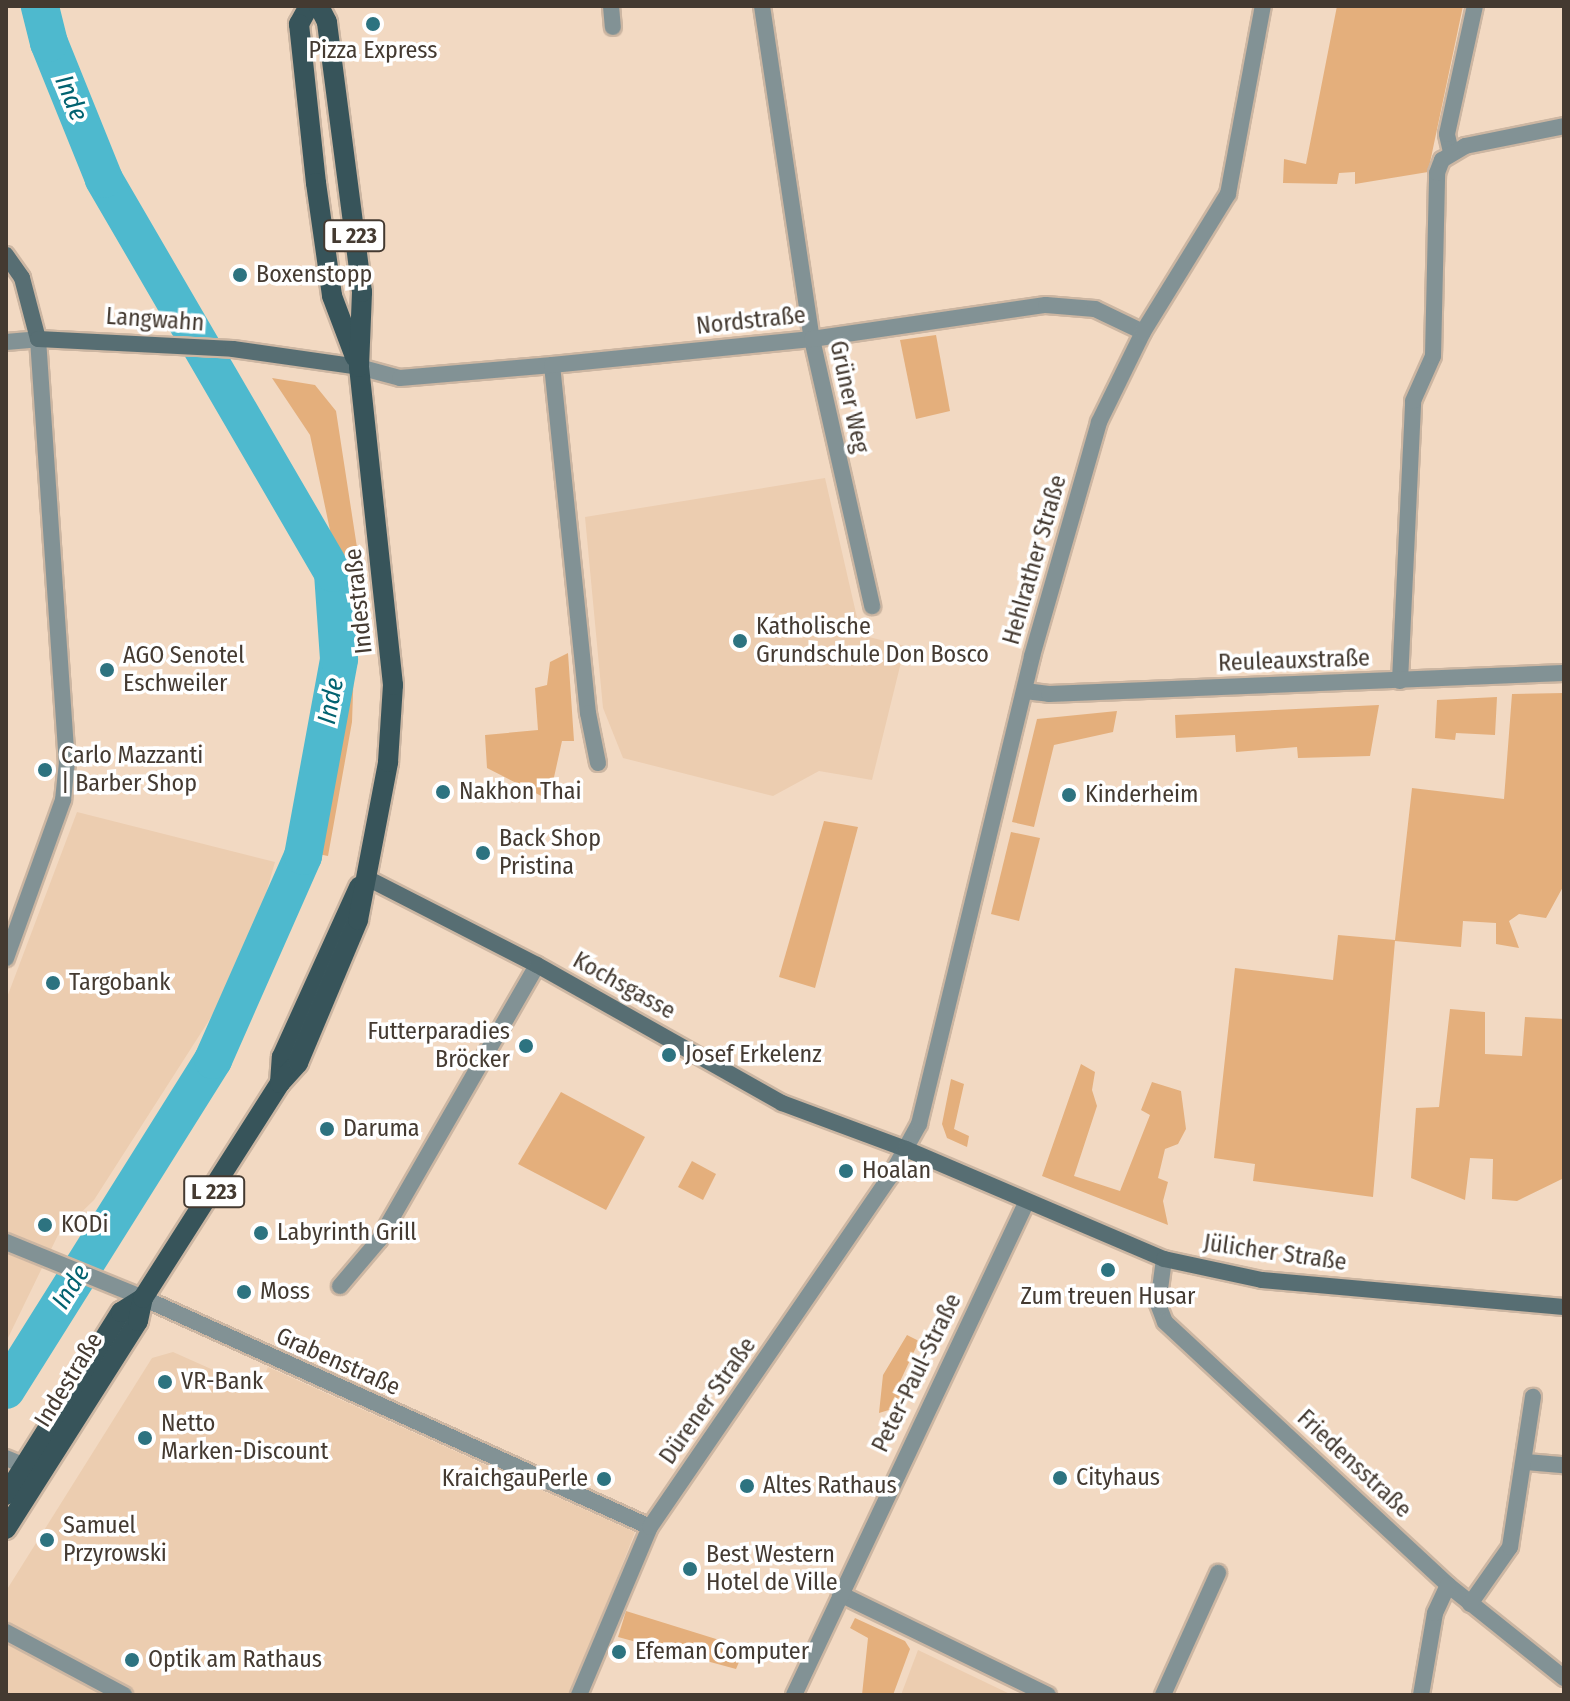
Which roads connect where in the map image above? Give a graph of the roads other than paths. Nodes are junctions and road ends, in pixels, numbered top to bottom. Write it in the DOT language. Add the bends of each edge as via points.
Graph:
graph roads {
  1 [pos="309,6"];
  2 [pos="319,6"];
  3 [pos="611,6"];
  4 [pos="762,6"];
  5 [pos="1263,6"];
  6 [pos="1475,6"];
  7 [pos="613,27"];
  8 [pos="1564,126"];
  9 [pos="1451,152"];
  10 [pos="6,255"];
  11 [pos="1143,332"];
  12 [pos="38,339"];
  13 [pos="812,339"];
  14 [pos="6,342"];
  15 [pos="552,365"];
  16 [pos="359,367"];
  17 [pos="872,606"];
  18 [pos="1564,673"];
  19 [pos="1400,681"];
  20 [pos="1025,691"];
  21 [pos="598,763"];
  22 [pos="365,877"];
  23 [pos="6,958"];
  24 [pos="537,965"];
  25 [pos="906,1149"];
  26 [pos="1026,1203"];
  27 [pos="6,1242"];
  28 [pos="1164,1259"];
  29 [pos="340,1286"];
  30 [pos="143,1298"];
  31 [pos="1564,1307"];
  32 [pos="1533,1397"];
  33 [pos="6,1458"];
  34 [pos="1526,1462"];
  35 [pos="1564,1465"];
  36 [pos="34,1470"];
  37 [pos="6,1495"];
  38 [pos="650,1527"];
  39 [pos="6,1529"];
  40 [pos="1218,1573"];
  41 [pos="1448,1585"];
  42 [pos="840,1594"];
  43 [pos="1470,1604"];
  44 [pos="6,1632"];
  45 [pos="1564,1678"];
  46 [pos="124,1695"];
  47 [pos="579,1695"];
  48 [pos="794,1695"];
  49 [pos="1048,1695"];
  50 [pos="1163,1695"];
  51 [pos="1421,1695"];
  1 -- 16 [label="main road, Indestraße / L 223" via="299,24 318,199 332,296"];
  2 -- 16 [label="main road, Indestraße / L 223" via="327,22 362,292"];
  3 -- 7 [label="street"];
  4 -- 13 [label="street, Grüner Weg"];
  5 -- 11 [label="street, Hehlrather Straße" via="1228,194"];
  6 -- 9 [label="street" via="1447,134"];
  8 -- 9 [label="street"];
  9 -- 19 [label="street" via="1437,173 1433,356 1413,401"];
  10 -- 12 [label="street" via="22,278"];
  11 -- 13 [label="street, Nordstraße" via="1095,309 1046,305"];
  11 -- 20 [label="street, Hehlrather Straße" via="1099,422"];
  12 -- 14 [label="street"];
  12 -- 16 [label="street, Langwahn" via="233,349"];
  12 -- 23 [label="street" via="67,762 63,800"];
  13 -- 15 [label="street, Nordstraße"];
  13 -- 17 [label="street, Grüner Weg"];
  15 -- 16 [label="street, Nordstraße" via="400,378"];
  15 -- 21 [label="street" via="588,713"];
  16 -- 22 [label="main road, Indestraße / L 223" via="393,685 388,762"];
  18 -- 19 [label="street, Reuleauxstraße"];
  19 -- 20 [label="street, Reuleauxstraße"];
  20 -- 25 [label="street, Hehlrather Straße" via="925,1109"];
  22 -- 24 [label="street, Kochsgasse"];
  22 -- 30 [label="main road, Indestraße / L 223" via="352,943 298,1063 280,1083"];
  24 -- 25 [label="street, Kochsgasse" via="782,1103"];
  24 -- 29 [label="street" via="379,1240"];
  25 -- 26 [label="street, Jülicher Straße"];
  25 -- 38 [label="street, Dürener Straße"];
  26 -- 28 [label="street, Jülicher Straße"];
  26 -- 42 [label="street, Peter-Paul-Straße"];
  27 -- 30 [label="street, Grabenstraße"];
  28 -- 31 [label="street, Jülicher Straße" via="1262,1280"];
  28 -- 41 [label="street, Friedensstraße" via="1158,1288 1165,1322"];
  30 -- 36 [label="main road, Indestraße / L 223" via="126,1306 113,1323"];
  30 -- 38 [label="street, Grabenstraße"];
  32 -- 34 [label="street"];
  33 -- 36 [label="street"];
  34 -- 35 [label="street"];
  34 -- 43 [label="street" via="1510,1547"];
  36 -- 37 [label="main road, Indestraße / L 223"];
  36 -- 39 [label="main road, Indestraße / L 223"];
  38 -- 47 [label="street, Dürener Straße"];
  40 -- 50 [label="street"];
  41 -- 43 [label="street, Friedensstraße"];
  41 -- 51 [label="street" via="1435,1613"];
  42 -- 48 [label="street, Peter-Paul-Straße"];
  42 -- 49 [label="street"];
  43 -- 45 [label="street, Friedensstraße"];
  44 -- 46 [label="street"];
}
